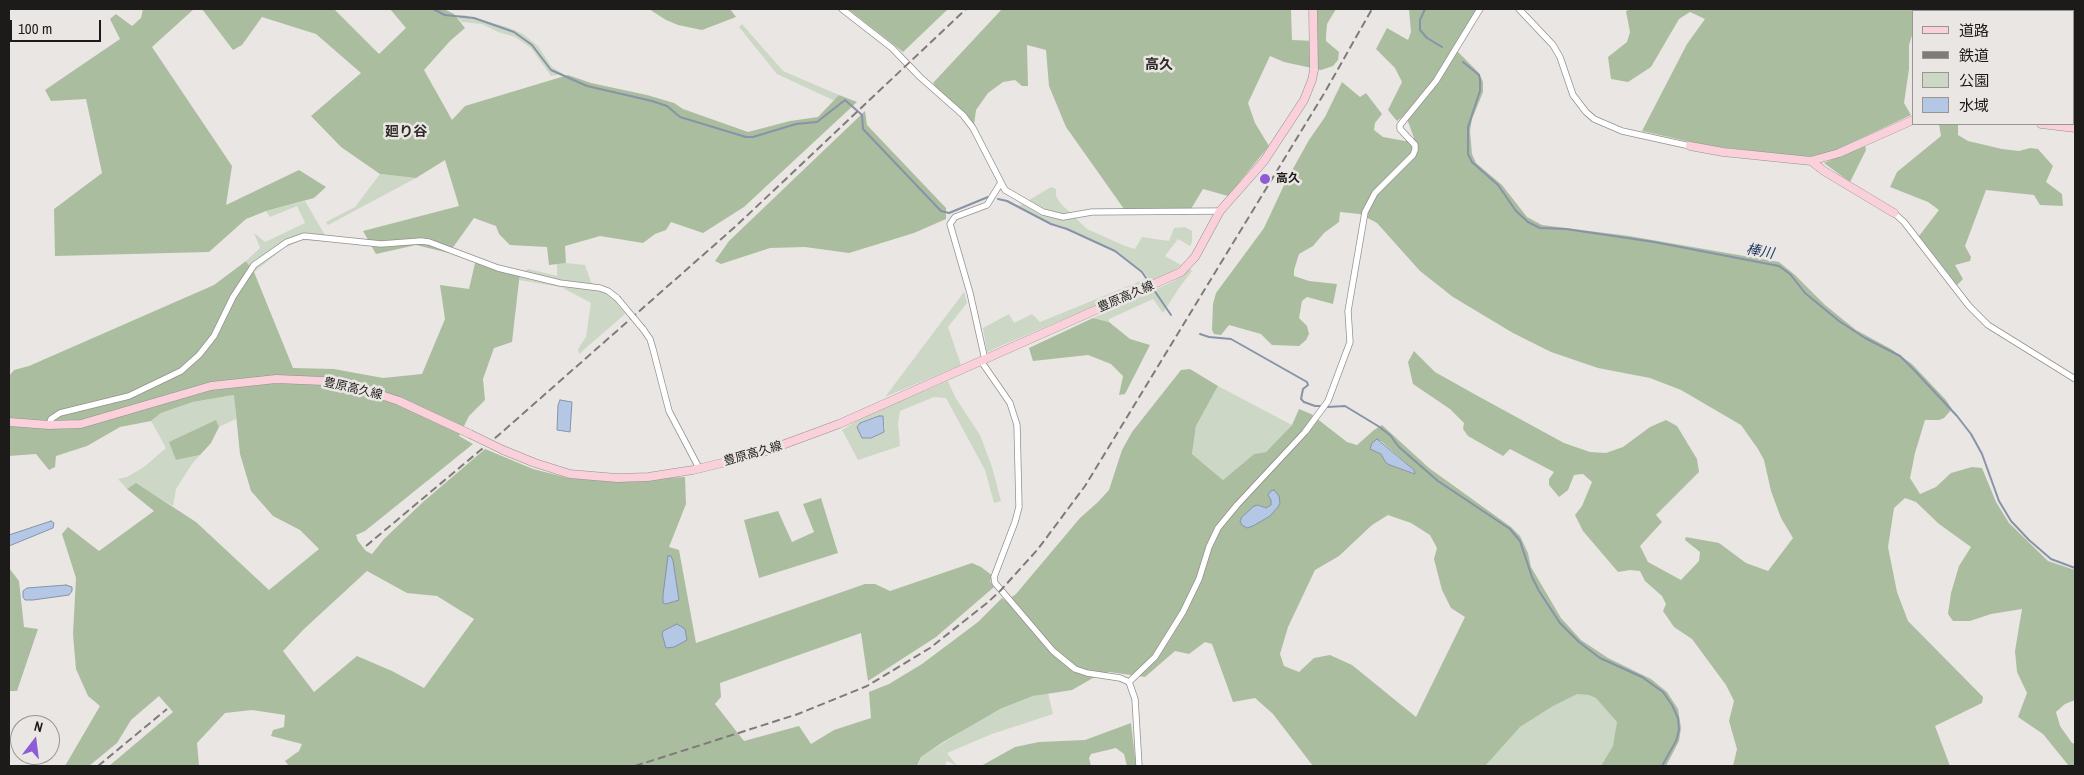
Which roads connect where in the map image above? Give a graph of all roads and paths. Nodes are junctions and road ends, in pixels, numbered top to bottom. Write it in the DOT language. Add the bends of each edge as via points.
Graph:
graph roads {
  1 [pos="842,9"];
  2 [pos="1313,9"];
  3 [pos="1480,9"];
  4 [pos="1518,9"];
  5 [pos="1912,120"];
  6 [pos="2050,125"];
  7 [pos="2075,128"];
  8 [pos="1690,146"];
  9 [pos="1811,161"];
  10 [pos="1000,184"];
  11 [pos="1220,211"];
  12 [pos="1894,213"];
  13 [pos="983,360"];
  14 [pos="2075,379"];
  15 [pos="9,422"];
  16 [pos="49,425"];
  17 [pos="699,468"];
  18 [pos="1129,682"];
  19 [pos="1139,766"];
  1 -- 10 [label="street" via="892,48 963,115 973,128"];
  2 -- 11 [label="main road, 豊原高久線" via="1314,70 1308,91 1275,145"];
  3 -- 18 [label="street" via="1446,68 1399,127 1415,145 1412,155 1369,203 1350,291 1347,320 1350,342 1327,403 1218,528 1200,578 1183,612 1155,657"];
  4 -- 8 [label="street" via="1553,45 1573,95 1594,119 1622,131"];
  5 -- 9 [label="main road" via="1839,153"];
  6 -- 7 [label="main road"];
  8 -- 9 [label="main road"];
  9 -- 12 [label="main road"];
  10 -- 11 [label="street" via="1011,195 1043,212 1063,217 1092,212"];
  10 -- 13 [label="street" via="987,205 955,217 950,224 970,293"];
  11 -- 13 [label="main road, 豊原高久線" via="1195,257 1181,272"];
  12 -- 14 [label="street" via="1969,306 1988,324"];
  13 -- 17 [label="main road, 豊原高久線" via="789,444"];
  13 -- 18 [label="street" via="1010,403 1017,425 1019,507 994,577 995,583 1053,651 1075,669"];
  15 -- 16 [label="main road, 豊原高久線"];
  16 -- 17 [label="main road, 豊原高久線, bridge" via="81,424 211,386 276,379 324,381 399,402 503,450 553,469 617,478 648,477"];
  16 -- 17 [label="street, bridge" via="51,419 60,413 129,396 181,371 214,336 254,265 287,242 304,236 381,244 429,242 498,268 560,283 600,288 617,298 643,329 653,349 669,411"];
  18 -- 19 [label="street" via="1135,699"];
}
